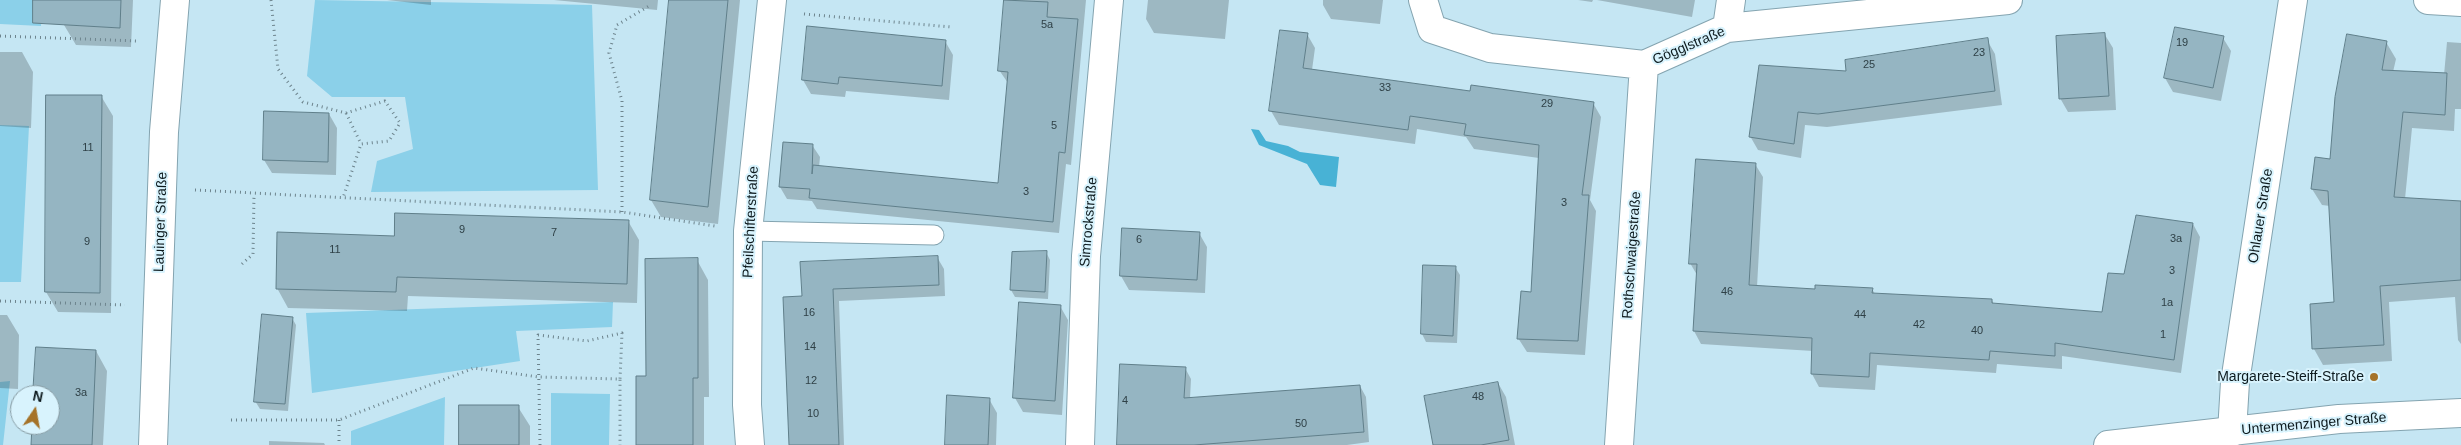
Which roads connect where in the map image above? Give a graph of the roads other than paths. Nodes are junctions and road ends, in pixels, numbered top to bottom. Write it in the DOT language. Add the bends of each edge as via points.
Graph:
graph roads {
  1 [pos="175,0"];
  2 [pos="1109,0"];
  3 [pos="1423,0"];
  4 [pos="1731,0"];
  5 [pos="2008,0"];
  6 [pos="2293,0"];
  7 [pos="2428,0"];
  8 [pos="2461,2"];
  9 [pos="771,5"];
  10 [pos="1727,28"];
  11 [pos="1644,65"];
  12 [pos="748,231"];
  13 [pos="934,235"];
  14 [pos="2461,413"];
  15 [pos="2232,432"];
  16 [pos="153,445"];
  17 [pos="750,445"];
  18 [pos="1080,445"];
  19 [pos="1619,445"];
  20 [pos="2108,445"];
  1 -- 16 [label="street, Lauinger Straße" via="164,132"];
  2 -- 18 [label="street, Simrockstraße" via="1086,256"];
  3 -- 11 [label="street, Gögglstraße" via="1432,28 1490,48"];
  4 -- 10 [label="street"];
  5 -- 10 [label="street, Gögglstraße"];
  6 -- 15 [label="street, Ohlauer Straße" via="2235,382"];
  7 -- 8 [label="street"];
  9 -- 12 [label="street, Pfeilschifterstraße"];
  10 -- 11 [label="street, Gögglstraße"];
  11 -- 19 [label="street, Rothschwaigestraße"];
  12 -- 13 [label="lane"];
  12 -- 17 [label="street, Pfeilschifterstraße" via="747,405"];
  14 -- 15 [label="street, Untermenzinger Straße" via="2339,419"];
  15 -- 20 [label="street, Untermenzinger Straße"];
}
